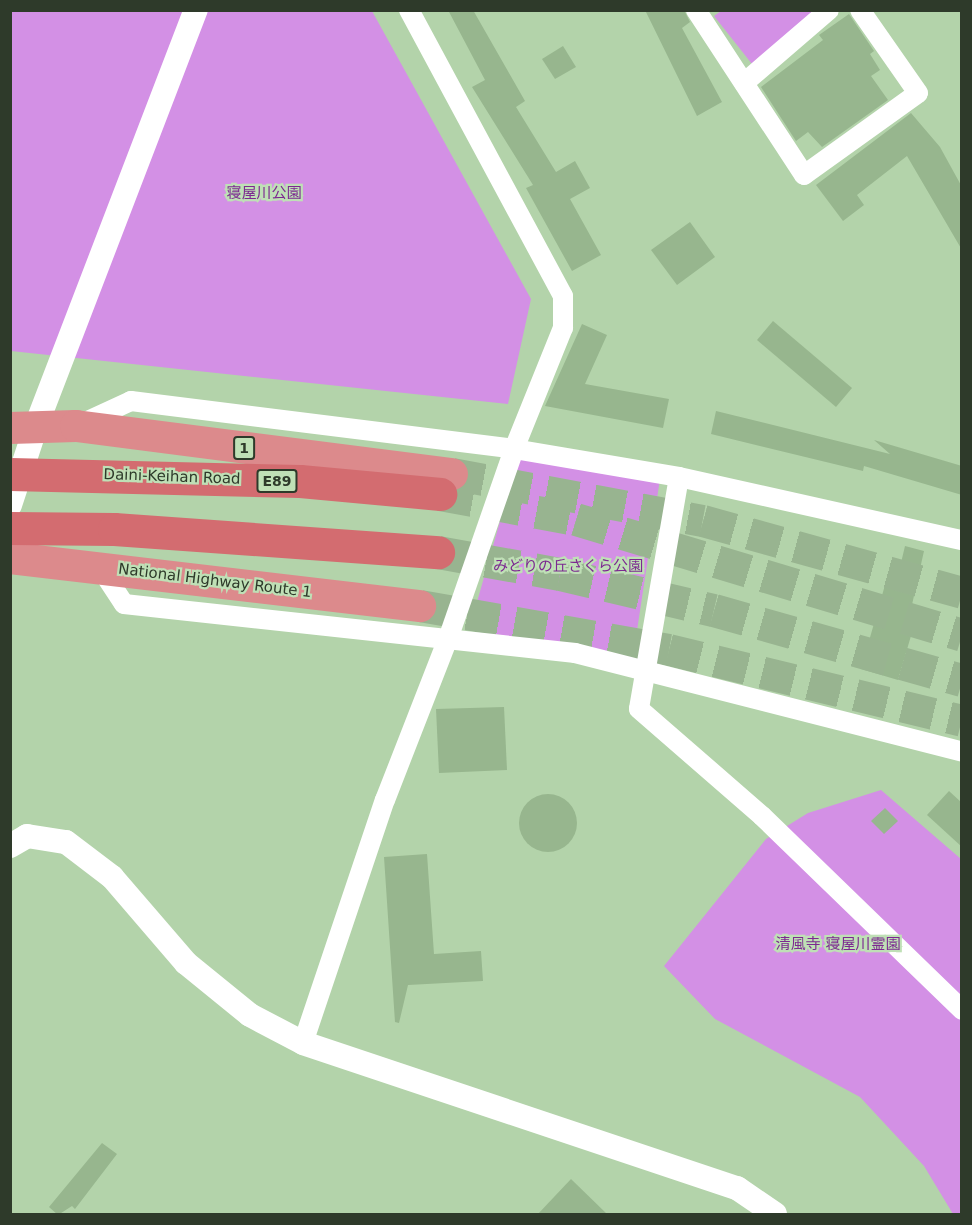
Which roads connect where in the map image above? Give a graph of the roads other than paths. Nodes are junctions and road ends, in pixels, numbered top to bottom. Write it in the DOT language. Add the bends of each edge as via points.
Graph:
graph roads {
  1 [pos="196,10"];
  2 [pos="409,10"];
  3 [pos="696,10"];
  4 [pos="829,10"];
  5 [pos="860,10"];
  6 [pos="744,83"];
  7 [pos="76,426"];
  8 [pos="23,427"];
  9 [pos="514,448"];
  10 [pos="10,474"];
  11 [pos="679,477"];
  12 [pos="446,484"];
  13 [pos="10,505"];
  14 [pos="10,528"];
  15 [pos="962,540"];
  16 [pos="438,552"];
  17 [pos="10,558"];
  18 [pos="99,566"];
  19 [pos="420,606"];
  20 [pos="449,636"];
  21 [pos="648,672"];
  22 [pos="962,752"];
  23 [pos="10,846"];
  24 [pos="962,1010"];
  25 [pos="303,1043"];
  26 [pos="775,1215"];
  1 -- 8 [label="street"];
  2 -- 9 [label="street" via="563,296 563,328"];
  3 -- 6 [label="street"];
  4 -- 6 [label="street"];
  5 -- 6 [label="street" via="918,93 804,175"];
  7 -- 8 [label="highway, 1"];
  7 -- 9 [label="street" via="131,401"];
  7 -- 12 [label="highway, 1"];
  8 -- 13 [label="street"];
  9 -- 11 [label="street"];
  9 -- 20 [label="street"];
  10 -- 12 [label="highway, Daini-Keihan Road / E89"];
  11 -- 15 [label="street"];
  11 -- 21 [label="street"];
  14 -- 16 [label="highway" via="114,529"];
  17 -- 18 [label="highway, National Highway Route 1"];
  18 -- 19 [label="highway, National Highway Route 1"];
  18 -- 20 [label="street" via="124,604"];
  20 -- 21 [label="street" via="575,653"];
  20 -- 25 [label="street" via="385,800"];
  21 -- 22 [label="street"];
  21 -- 24 [label="street" via="639,709 762,816"];
  23 -- 25 [label="street" via="27,836 66,842 112,877 186,963 250,1015"];
  25 -- 26 [label="street" via="737,1188"];
}
